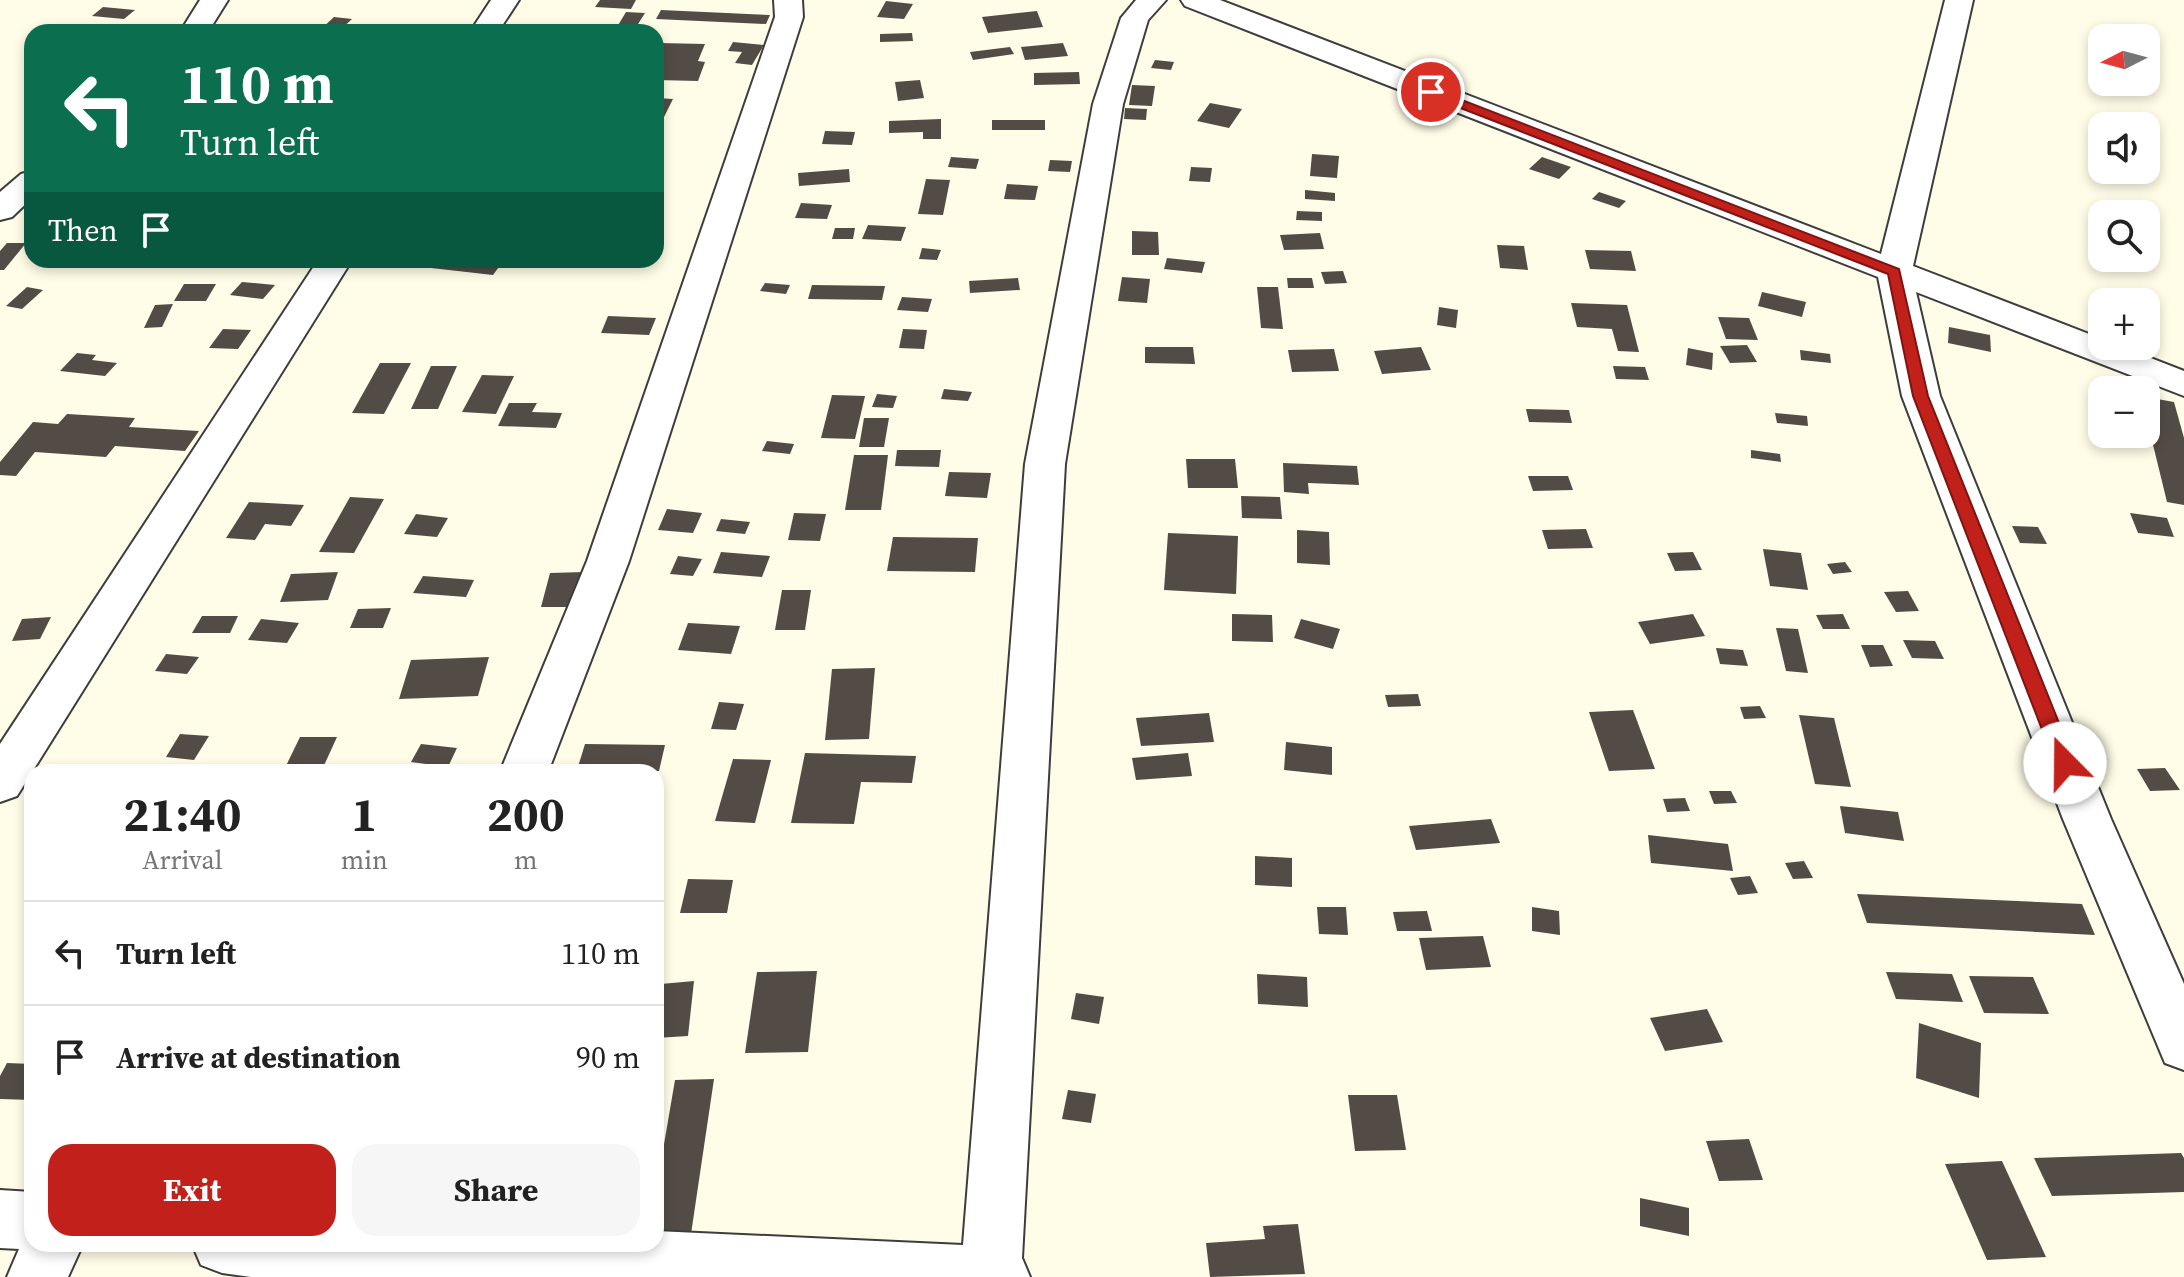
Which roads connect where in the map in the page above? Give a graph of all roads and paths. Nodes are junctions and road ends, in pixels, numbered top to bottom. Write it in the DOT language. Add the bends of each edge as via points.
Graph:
graph roads {
  1 [pos="214,0"];
  2 [pos="505,0"];
  3 [pos="788,0"];
  4 [pos="1152,0"];
  5 [pos="1195,0"];
  6 [pos="1959,0"];
  7 [pos="199,24"];
  8 [pos="489,24"];
  9 [pos="24,166"];
  10 [pos="0,179"];
  11 [pos="24,188"];
  12 [pos="0,210"];
  13 [pos="330,268"];
  14 [pos="1894,272"];
  15 [pos="2184,384"];
  16 [pos="527,764"];
  17 [pos="0,783"];
  18 [pos="2184,1046"];
  19 [pos="0,1219"];
  20 [pos="24,1220"];
  21 [pos="49,1252"];
  22 [pos="351,1252"];
  23 [pos="670,1269"];
  24 [pos="995,1276"];
  25 [pos="37,1277"];
  1 -- 7 [label="street"];
  2 -- 8 [label="street"];
  3 -- 16 [label="street" via="789,17 608,561"];
  4 -- 24 [label="street" via="1135,18 1108,104 1045,464"];
  5 -- 14 [label="street"];
  6 -- 14 [label="street"];
  9 -- 10 [label="street"];
  11 -- 12 [label="street"];
  13 -- 17 [label="street"];
  14 -- 15 [label="street"];
  14 -- 18 [label="street" via="1921,396 2087,819"];
  19 -- 20 [label="street"];
  21 -- 25 [label="street"];
  22 -- 23 [label="street"];
  23 -- 24 [label="street"];
}
